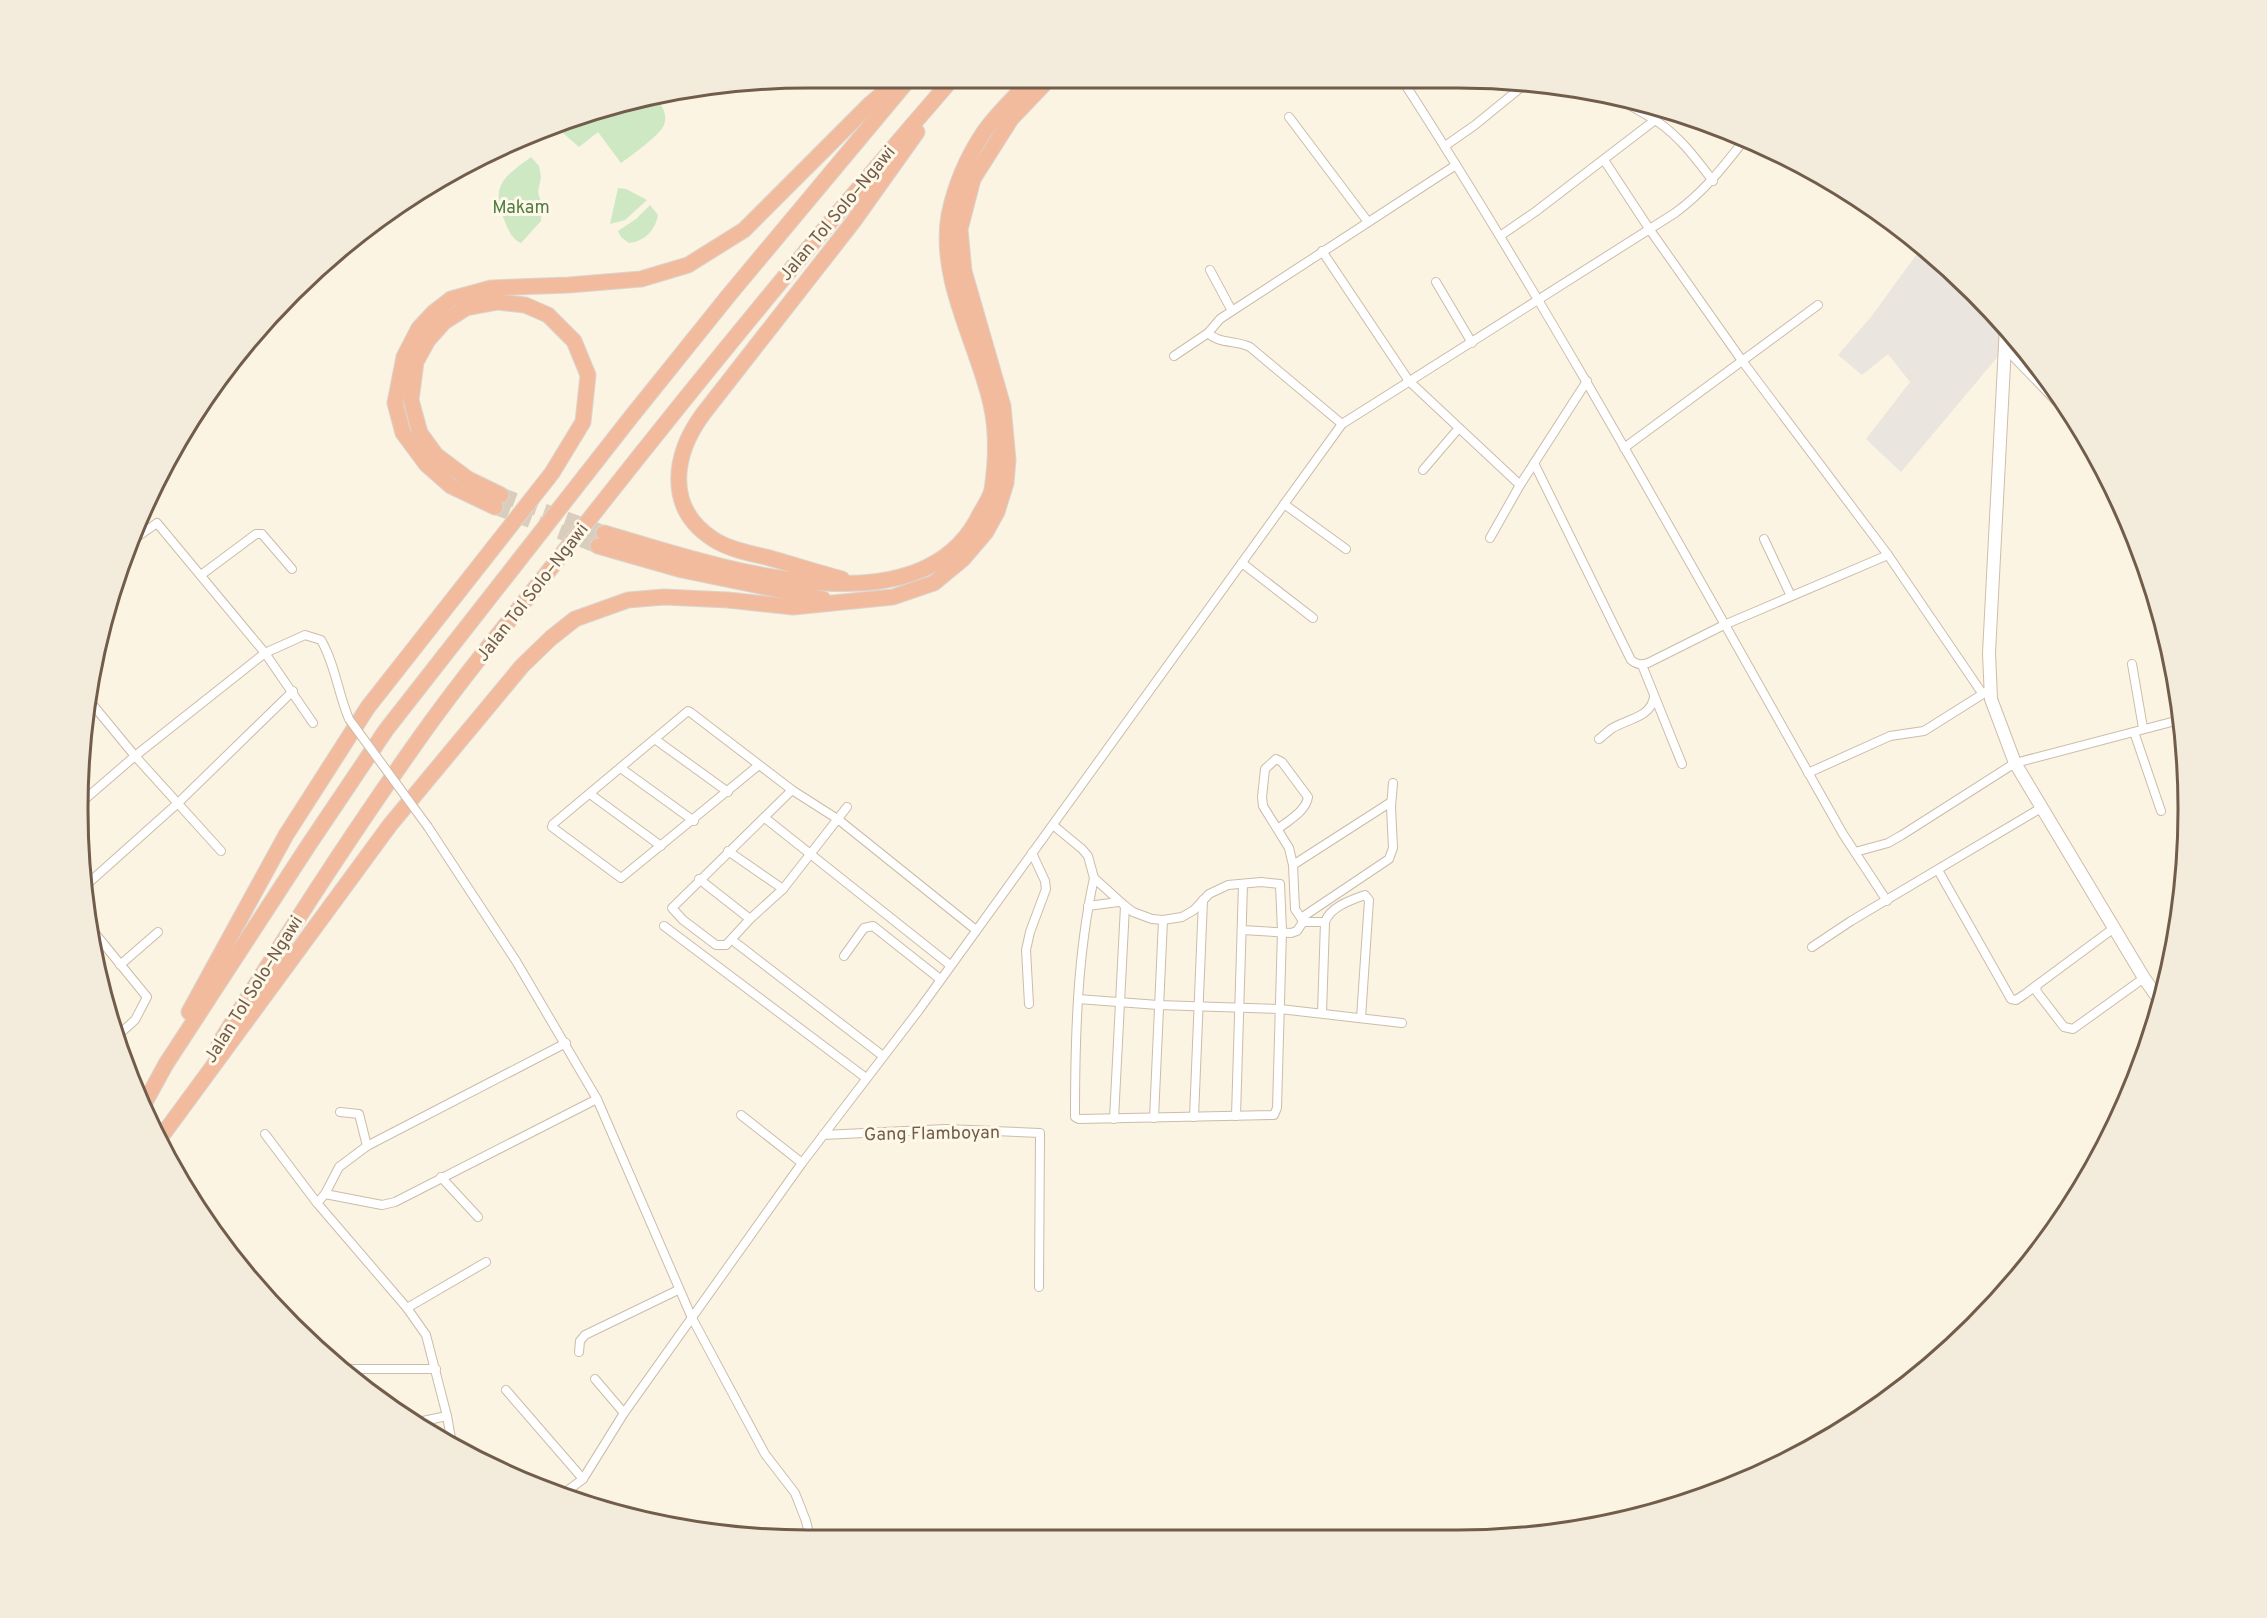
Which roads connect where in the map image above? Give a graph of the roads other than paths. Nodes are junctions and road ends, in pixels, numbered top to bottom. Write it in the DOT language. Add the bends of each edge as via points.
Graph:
graph roads {
  1 [pos="889,88"];
  2 [pos="902,88"];
  3 [pos="945,88"];
  4 [pos="947,88"];
  5 [pos="1024,88"];
  6 [pos="1040,88"];
  7 [pos="1407,88"];
  8 [pos="1515,91"];
  9 [pos="1640,112"];
  10 [pos="1289,117"];
  11 [pos="1655,120"];
  12 [pos="1445,146"];
  13 [pos="1740,146"];
  14 [pos="1604,159"];
  15 [pos="1456,165"];
  16 [pos="1713,181"];
  17 [pos="1368,222"];
  18 [pos="1650,230"];
  19 [pos="1500,236"];
  20 [pos="1322,251"];
  21 [pos="1210,270"];
  22 [pos="1436,282"];
  23 [pos="1538,301"];
  24 [pos="1818,305"];
  25 [pos="1232,311"];
  26 [pos="1208,333"];
  27 [pos="1473,343"];
  28 [pos="2007,343"];
  29 [pos="2012,349"];
  30 [pos="2008,351"];
  31 [pos="1174,356"];
  32 [pos="1743,362"];
  33 [pos="1409,381"];
  34 [pos="1587,381"];
  35 [pos="2040,384"];
  36 [pos="1342,424"];
  37 [pos="1458,429"];
  38 [pos="1624,447"];
  39 [pos="1534,464"];
  40 [pos="1424,470"];
  41 [pos="1520,485"];
  42 [pos="1284,504"];
  43 [pos="143,533"];
  44 [pos="1490,538"];
  45 [pos="1764,539"];
  46 [pos="1346,549"];
  47 [pos="1888,555"];
  48 [pos="1242,563"];
  49 [pos="292,569"];
  50 [pos="201,575"];
  51 [pos="856,583"];
  52 [pos="1791,596"];
  53 [pos="840,603"];
  54 [pos="1313,618"];
  55 [pos="1724,625"];
  56 [pos="265,653"];
  57 [pos="2132,664"];
  58 [pos="1641,665"];
  59 [pos="293,692"];
  60 [pos="1986,692"];
  61 [pos="1654,697"];
  62 [pos="96,709"];
  63 [pos="2173,721"];
  64 [pos="313,723"];
  65 [pos="2139,730"];
  66 [pos="1599,739"];
  67 [pos="656,740"];
  68 [pos="135,756"];
  69 [pos="2015,763"];
  70 [pos="1682,764"];
  71 [pos="759,765"];
  72 [pos="622,768"];
  73 [pos="1809,773"];
  74 [pos="1393,783"];
  75 [pos="792,790"];
  76 [pos="728,792"];
  77 [pos="590,794"];
  78 [pos="89,796"];
  79 [pos="1391,802"];
  80 [pos="178,803"];
  81 [pos="847,807"];
  82 [pos="2041,808"];
  83 [pos="2162,811"];
  84 [pos="765,818"];
  85 [pos="839,820"];
  86 [pos="694,821"];
  87 [pos="1053,825"];
  88 [pos="1278,829"];
  89 [pos="662,846"];
  90 [pos="221,851"];
  91 [pos="728,851"];
  92 [pos="1855,852"];
  93 [pos="1032,853"];
  94 [pos="811,855"];
  95 [pos="1293,865"];
  96 [pos="1938,870"];
  97 [pos="1094,878"];
  98 [pos="92,879"];
  99 [pos="699,879"];
  100 [pos="1243,884"];
  101 [pos="783,889"];
  102 [pos="1203,900"];
  103 [pos="1887,901"];
  104 [pos="1121,904"];
  105 [pos="1088,906"];
  106 [pos="750,919"];
  107 [pos="1163,920"];
  108 [pos="1302,920"];
  109 [pos="1325,922"];
  110 [pos="664,926"];
  111 [pos="2114,928"];
  112 [pos="976,930"];
  113 [pos="1242,930"];
  114 [pos="158,932"];
  115 [pos="1282,932"];
  116 [pos="101,942"];
  117 [pos="736,943"];
  118 [pos="1812,947"];
  119 [pos="844,956"];
  120 [pos="120,965"];
  121 [pos="950,965"];
  122 [pos="2144,978"];
  123 [pos="940,979"];
  124 [pos="2036,986"];
  125 [pos="2154,993"];
  126 [pos="1078,999"];
  127 [pos="1118,1003"];
  128 [pos="1029,1004"];
  129 [pos="1158,1005"];
  130 [pos="1198,1007"];
  131 [pos="1240,1008"];
  132 [pos="1280,1010"];
  133 [pos="1322,1013"];
  134 [pos="1361,1018"];
  135 [pos="1402,1023"];
  136 [pos="124,1031"];
  137 [pos="566,1043"];
  138 [pos="883,1056"];
  139 [pos="166,1064"];
  140 [pos="866,1078"];
  141 [pos="148,1096"];
  142 [pos="597,1099"];
  143 [pos="340,1112"];
  144 [pos="741,1115"];
  145 [pos="1236,1116"];
  146 [pos="1194,1117"];
  147 [pos="1154,1118"];
  148 [pos="1114,1119"];
  149 [pos="165,1131"];
  150 [pos="165,1132"];
  151 [pos="265,1134"];
  152 [pos="823,1136"];
  153 [pos="367,1146"];
  154 [pos="802,1163"];
  155 [pos="441,1177"];
  156 [pos="325,1194"];
  157 [pos="317,1203"];
  158 [pos="478,1216"];
  159 [pos="486,1262"];
  160 [pos="1038,1287"];
  161 [pos="678,1290"];
  162 [pos="407,1308"];
  163 [pos="692,1318"];
  164 [pos="579,1352"];
  165 [pos="356,1369"];
  166 [pos="436,1369"];
  167 [pos="595,1379"];
  168 [pos="506,1390"];
  169 [pos="624,1413"];
  170 [pos="447,1416"];
  171 [pos="428,1420"];
  172 [pos="450,1434"];
  173 [pos="583,1479"];
  174 [pos="570,1489"];
  175 [pos="808,1530"];
  1 -- 139 [label="highway" via="744,230 688,265 641,279 491,288 451,299 419,328 404,357 395,402 403,433 426,464 451,486 498,501 436,455 420,433 411,400 416,362 428,340 444,322 466,308 498,302 525,305 548,315 574,342 588,375 583,422 552,472 368,707 286,835 187,1016"];
  2 -- 139 [label="highway, Jalan Tol Solo–Ngawi" via="638,408 386,730"];
  3 -- 149 [label="highway, Jalan Tol Solo–Ngawi" via="742,327 410,750 274,954"];
  4 -- 51 [label="highway" via="853,222 692,429 682,450 680,496 691,519 714,540"];
  5 -- 51 [label="highway" via="985,131 962,172 949,216 948,252 956,292 991,404 995,438 991,492 976,523 948,554 921,572 872,584"];
  6 -- 53 [label="highway" via="1011,119 973,179 960,230 964,271 1003,406 1008,460 997,513 963,559 934,583 893,597"];
  7 -- 12 [label="street"];
  8 -- 12 [label="street"];
  9 -- 11 [label="street"];
  10 -- 17 [label="street"];
  11 -- 14 [label="street"];
  11 -- 16 [label="street" via="1680,139"];
  12 -- 15 [label="street"];
  13 -- 16 [label="street"];
  14 -- 18 [label="street"];
  14 -- 19 [label="street"];
  15 -- 17 [label="street"];
  15 -- 19 [label="street"];
  16 -- 18 [label="street"];
  17 -- 20 [label="street"];
  18 -- 23 [label="street"];
  18 -- 32 [label="street"];
  19 -- 23 [label="street"];
  20 -- 25 [label="street"];
  20 -- 33 [label="street"];
  21 -- 25 [label="street"];
  22 -- 27 [label="street"];
  23 -- 27 [label="street"];
  23 -- 34 [label="street"];
  24 -- 32 [label="street"];
  25 -- 26 [label="street"];
  26 -- 31 [label="street"];
  26 -- 36 [label="street" via="1218,340 1250,347"];
  27 -- 33 [label="street"];
  28 -- 30 [label="street"];
  29 -- 30 [label="street"];
  30 -- 35 [label="street"];
  30 -- 60 [label="street"];
  32 -- 38 [label="street"];
  32 -- 47 [label="street"];
  33 -- 36 [label="street"];
  33 -- 37 [label="street"];
  34 -- 38 [label="street"];
  34 -- 39 [label="street"];
  36 -- 42 [label="street"];
  37 -- 40 [label="street"];
  37 -- 41 [label="street"];
  38 -- 55 [label="street"];
  39 -- 41 [label="street"];
  39 -- 58 [label="street" via="1631,660"];
  41 -- 44 [label="street"];
  42 -- 46 [label="street"];
  42 -- 48 [label="street"];
  43 -- 50 [label="street" via="157,523"];
  45 -- 52 [label="street"];
  47 -- 52 [label="street"];
  47 -- 60 [label="street"];
  48 -- 54 [label="street"];
  48 -- 87 [label="street"];
  49 -- 50 [label="street" via="267,538 256,534"];
  50 -- 56 [label="street"];
  51 -- 53 [label="highway" via="817,584 601,539 682,570"];
  52 -- 55 [label="street"];
  53 -- 150 [label="highway" via="793,607 664,597 628,600 575,619 522,666 390,825"];
  55 -- 58 [label="street"];
  55 -- 73 [label="street"];
  56 -- 59 [label="street"];
  56 -- 68 [label="street"];
  56 -- 137 [label="street, bridge" via="305,635 321,640 349,719 428,827"];
  57 -- 65 [label="street"];
  58 -- 61 [label="street"];
  59 -- 64 [label="street"];
  59 -- 80 [label="street"];
  60 -- 69 [label="street"];
  60 -- 73 [label="street" via="1924,731 1890,736"];
  61 -- 66 [label="street" via="1645,712"];
  61 -- 70 [label="street"];
  62 -- 68 [label="street"];
  63 -- 65 [label="street"];
  65 -- 69 [label="street"];
  65 -- 83 [label="street"];
  67 -- 71 [label="street" via="688,711"];
  67 -- 72 [label="street"];
  67 -- 76 [label="street"];
  68 -- 78 [label="street"];
  68 -- 80 [label="street"];
  69 -- 82 [label="street"];
  69 -- 92 [label="street" via="1888,843"];
  71 -- 75 [label="street"];
  71 -- 76 [label="street"];
  72 -- 77 [label="street"];
  72 -- 86 [label="street"];
  73 -- 92 [label="street"];
  74 -- 79 [label="street"];
  75 -- 84 [label="street"];
  75 -- 85 [label="street"];
  76 -- 86 [label="street"];
  77 -- 89 [label="street"];
  77 -- 89 [label="street" via="552,827 619,878"];
  79 -- 95 [label="street"];
  79 -- 108 [label="street" via="1393,848 1389,859"];
  80 -- 90 [label="street"];
  80 -- 98 [label="street"];
  81 -- 85 [label="street"];
  82 -- 96 [label="street"];
  82 -- 111 [label="street"];
  84 -- 91 [label="street"];
  84 -- 94 [label="street"];
  85 -- 94 [label="street"];
  85 -- 112 [label="street"];
  86 -- 89 [label="street"];
  87 -- 93 [label="street"];
  87 -- 97 [label="street" via="1088,856"];
  88 -- 88 [label="street" via="1263,806 1262,797 1265,769 1276,759 1308,797 1303,808"];
  88 -- 95 [label="street"];
  91 -- 99 [label="street"];
  91 -- 101 [label="street"];
  92 -- 103 [label="street"];
  93 -- 112 [label="street"];
  93 -- 128 [label="street" via="1046,889 1026,950"];
  94 -- 101 [label="street"];
  94 -- 121 [label="street"];
  95 -- 108 [label="street" via="1295,909"];
  96 -- 103 [label="street"];
  96 -- 124 [label="street" via="2011,999 2016,1000"];
  97 -- 104 [label="street"];
  97 -- 105 [label="street"];
  99 -- 106 [label="street"];
  99 -- 106 [label="street" via="672,908 683,920 716,945 722,945 730,942"];
  100 -- 102 [label="street" via="1221,887"];
  100 -- 113 [label="street"];
  100 -- 115 [label="street" via="1280,884"];
  101 -- 106 [label="street"];
  102 -- 107 [label="street" via="1182,917"];
  102 -- 130 [label="street"];
  103 -- 118 [label="street"];
  104 -- 105 [label="street"];
  104 -- 107 [label="street" via="1141,916"];
  104 -- 127 [label="street"];
  105 -- 126 [label="street"];
  107 -- 129 [label="street"];
  108 -- 109 [label="street"];
  108 -- 115 [label="street" via="1297,931"];
  109 -- 133 [label="street"];
  109 -- 134 [label="street" via="1329,913 1348,902 1365,895 1369,900"];
  110 -- 140 [label="street"];
  111 -- 122 [label="street"];
  111 -- 124 [label="street"];
  112 -- 121 [label="street"];
  113 -- 115 [label="street"];
  113 -- 131 [label="street"];
  114 -- 120 [label="street"];
  115 -- 132 [label="street"];
  116 -- 120 [label="street"];
  117 -- 138 [label="street"];
  119 -- 123 [label="street" via="864,928 873,926"];
  120 -- 136 [label="street" via="147,1000"];
  121 -- 123 [label="street"];
  122 -- 124 [label="street" via="2073,1029 2064,1027"];
  122 -- 125 [label="street"];
  123 -- 138 [label="street"];
  126 -- 127 [label="street"];
  126 -- 148 [label="street" via="1075,1117"];
  127 -- 129 [label="street"];
  127 -- 148 [label="street"];
  129 -- 130 [label="street"];
  129 -- 147 [label="street"];
  130 -- 131 [label="street"];
  130 -- 146 [label="street"];
  131 -- 132 [label="street"];
  131 -- 145 [label="street"];
  132 -- 133 [label="street"];
  132 -- 145 [label="street" via="1277,1112 1269,1116"];
  133 -- 134 [label="street"];
  134 -- 135 [label="street"];
  137 -- 142 [label="street"];
  137 -- 153 [label="street"];
  138 -- 140 [label="street"];
  139 -- 141 [label="highway, Jalan Tol Solo–Ngawi"];
  140 -- 152 [label="street"];
  142 -- 155 [label="street"];
  142 -- 161 [label="street"];
  143 -- 153 [label="street" via="359,1114"];
  144 -- 154 [label="street"];
  145 -- 146 [label="street"];
  146 -- 147 [label="street"];
  147 -- 148 [label="street"];
  151 -- 157 [label="street"];
  152 -- 154 [label="street"];
  152 -- 160 [label="street, Gang Flamboyan" via="946,1129 1041,1133"];
  153 -- 156 [label="street" via="339,1167"];
  154 -- 163 [label="street"];
  155 -- 156 [label="street" via="382,1205"];
  155 -- 158 [label="street"];
  156 -- 157 [label="street"];
  157 -- 162 [label="street"];
  159 -- 162 [label="street"];
  161 -- 163 [label="street"];
  161 -- 164 [label="street" via="585,1335"];
  162 -- 166 [label="street" via="426,1335"];
  163 -- 169 [label="street"];
  163 -- 175 [label="street" via="765,1454 795,1493"];
  165 -- 166 [label="street"];
  166 -- 170 [label="street"];
  167 -- 169 [label="street"];
  168 -- 173 [label="street"];
  169 -- 173 [label="street"];
  170 -- 171 [label="street"];
  170 -- 172 [label="street"];
  173 -- 174 [label="street"];
}
